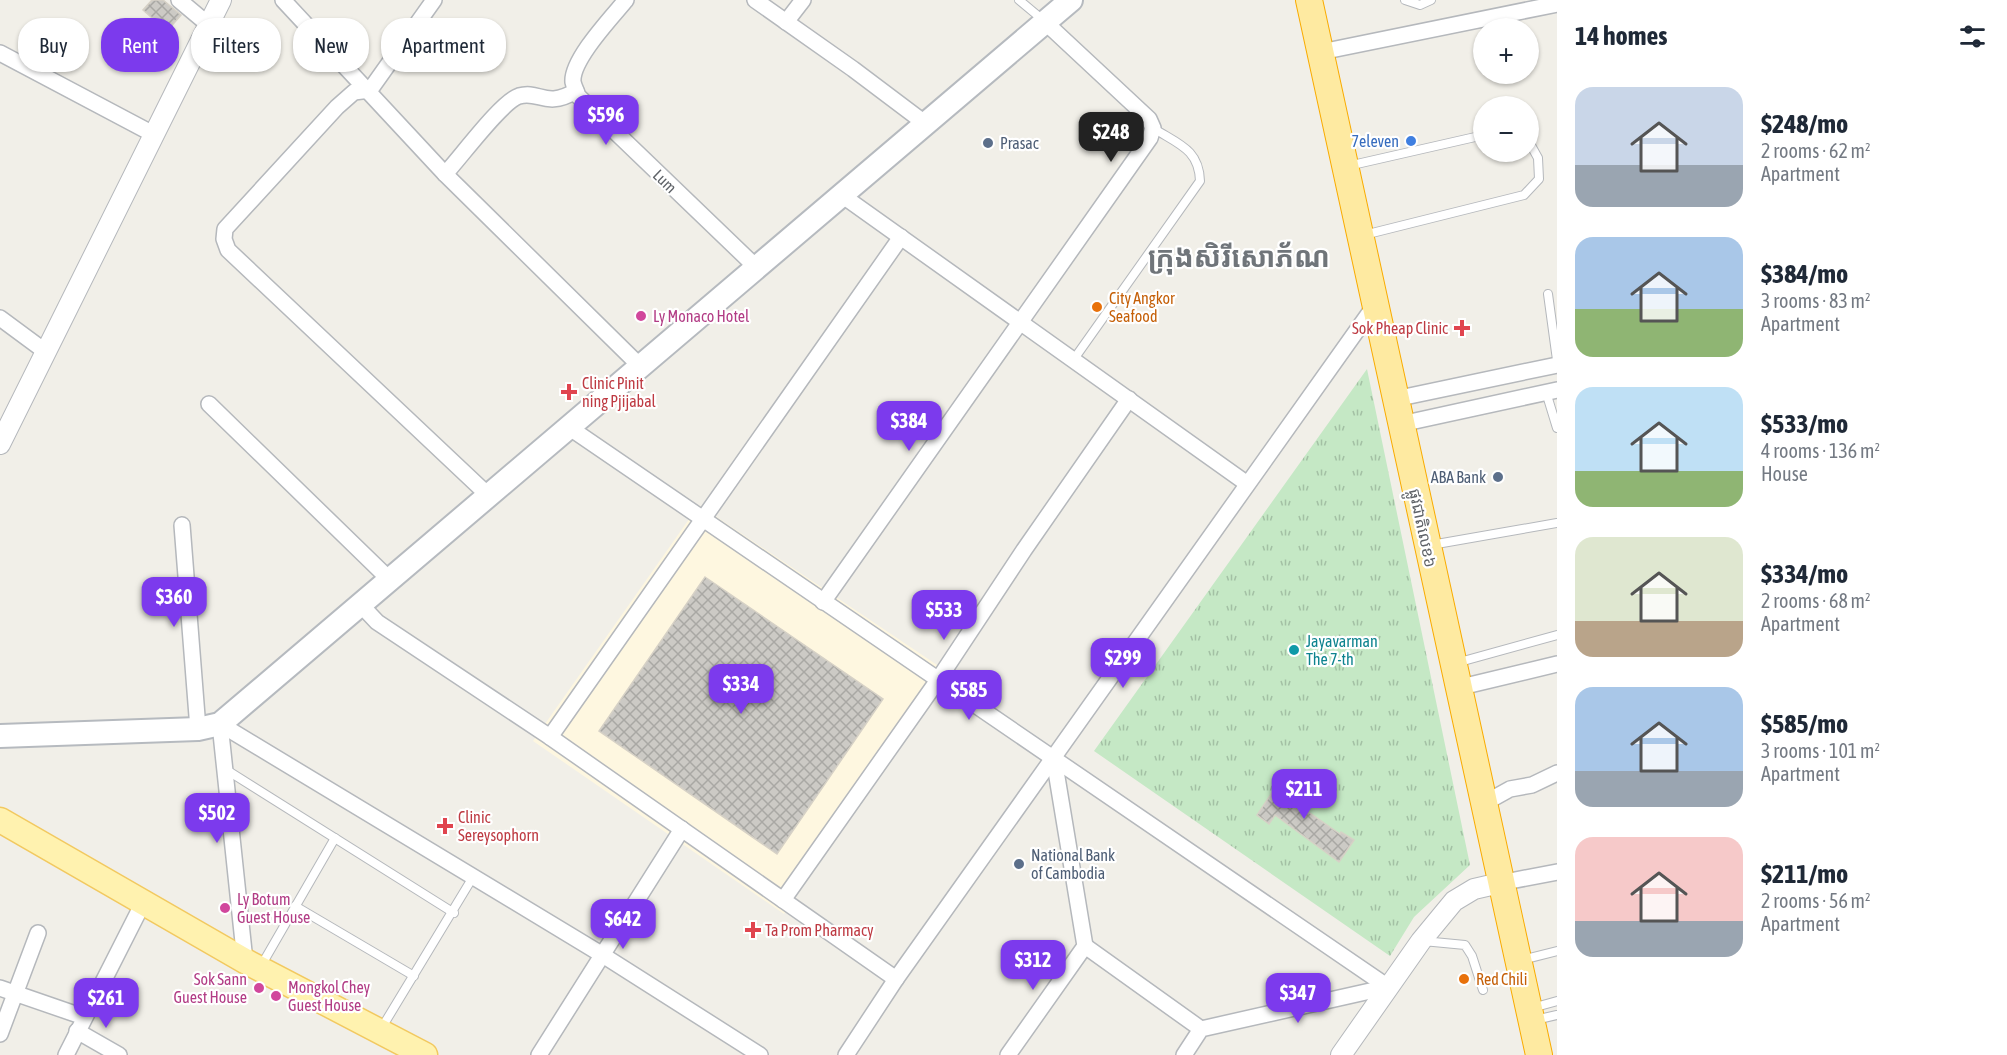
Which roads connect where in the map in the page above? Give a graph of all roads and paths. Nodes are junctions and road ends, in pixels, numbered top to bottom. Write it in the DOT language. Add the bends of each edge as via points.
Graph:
graph roads {
  1 [pos="179,0"];
  2 [pos="221,0"];
  3 [pos="283,0"];
  4 [pos="434,0"];
  5 [pos="626,0"];
  6 [pos="755,0"];
  7 [pos="803,0"];
  8 [pos="1019,0"];
  9 [pos="1071,0"];
  10 [pos="1309,0"];
  11 [pos="1405,0"];
  12 [pos="1431,0"];
  13 [pos="1553,3"];
  14 [pos="200,18"];
  15 [pos="213,18"];
  16 [pos="786,22"];
  17 [pos="1046,23"];
  18 [pos="1320,52"];
  19 [pos="0,53"];
  20 [pos="191,64"];
  21 [pos="370,90"];
  22 [pos="576,91"];
  23 [pos="926,124"];
  24 [pos="1153,128"];
  25 [pos="155,135"];
  26 [pos="1473,138"];
  27 [pos="1538,162"];
  28 [pos="1345,167"];
  29 [pos="445,174"];
  30 [pos="843,196"];
  31 [pos="1360,236"];
  32 [pos="901,237"];
  33 [pos="757,268"];
  34 [pos="1548,294"];
  35 [pos="1375,305"];
  36 [pos="0,318"];
  37 [pos="1020,319"];
  38 [pos="46,352"];
  39 [pos="1074,359"];
  40 [pos="1557,360"];
  41 [pos="1557,365"];
  42 [pos="641,367"];
  43 [pos="1552,391"];
  44 [pos="1129,399"];
  45 [pos="1395,399"];
  46 [pos="209,404"];
  47 [pos="1401,424"];
  48 [pos="570,428"];
  49 [pos="1557,428"];
  50 [pos="0,444"];
  51 [pos="1246,483"];
  52 [pos="489,496"];
  53 [pos="702,519"];
  54 [pos="1557,523"];
  55 [pos="182,525"];
  56 [pos="1427,546"];
  57 [pos="390,580"];
  58 [pos="823,602"];
  59 [pos="361,605"];
  60 [pos="1557,635"];
  61 [pos="1557,664"];
  62 [pos="1455,676"];
  63 [pos="938,680"];
  64 [pos="209,726"];
  65 [pos="550,737"];
  66 [pos="2,740"];
  67 [pos="1054,759"];
  68 [pos="225,769"];
  69 [pos="1557,774"];
  70 [pos="1483,804"];
  71 [pos="0,820"];
  72 [pos="682,830"];
  73 [pos="335,838"];
  74 [pos="1557,872"];
  75 [pos="473,877"];
  76 [pos="1500,883"];
  77 [pos="783,900"];
  78 [pos="143,903"];
  79 [pos="295,906"];
  80 [pos="454,913"];
  81 [pos="38,933"];
  82 [pos="1421,941"];
  83 [pos="1085,946"];
  84 [pos="1557,951"];
  85 [pos="601,954"];
  86 [pos="1518,961"];
  87 [pos="252,965"];
  88 [pos="414,976"];
  89 [pos="896,979"];
  90 [pos="1388,987"];
  91 [pos="0,988"];
  92 [pos="1482,990"];
  93 [pos="15,994"];
  94 [pos="1557,1001"];
  95 [pos="1530,1015"];
  96 [pos="1557,1015"];
  97 [pos="81,1024"];
  98 [pos="1201,1029"];
  99 [pos="379,1031"];
  100 [pos="0,1034"];
  101 [pos="66,1055"];
  102 [pos="119,1055"];
  103 [pos="425,1055"];
  104 [pos="539,1055"];
  105 [pos="760,1055"];
  106 [pos="846,1055"];
  107 [pos="1008,1055"];
  108 [pos="1184,1055"];
  109 [pos="1341,1055"];
  110 [pos="1539,1055"];
  1 -- 14 [label="street"];
  2 -- 15 [label="street"];
  3 -- 21 [label="street"];
  4 -- 21 [label="street"];
  5 -- 22 [label="street" via="591,43 578,66 573,81"];
  6 -- 16 [label="street"];
  7 -- 16 [label="street"];
  8 -- 17 [label="lane"];
  9 -- 17 [label="main road"];
  10 -- 18 [label="highway, ផ្លូវជាតិលេខ៦"];
  11 -- 12 [label="lane" via="1420,5"];
  13 -- 18 [label="street"];
  16 -- 23 [label="street"];
  17 -- 23 [label="main road"];
  17 -- 24 [label="street" via="1149,119"];
  18 -- 28 [label="highway, ផ្លូវជាតិលេខ៦"];
  19 -- 25 [label="street"];
  20 -- 25 [label="street"];
  21 -- 29 [label="street"];
  21 -- 52 [label="street" via="354,92 336,107 225,229 224,239 228,250"];
  22 -- 29 [label="street" via="551,101 519,96 510,101 495,113"];
  22 -- 33 [label="street, Lum"];
  23 -- 30 [label="main road"];
  24 -- 37 [label="street" via="1150,138"];
  24 -- 39 [label="lane" via="1192,153 1199,164 1200,181"];
  25 -- 38 [label="street"];
  26 -- 28 [label="lane"];
  27 -- 31 [label="lane" via="1539,179 1524,195"];
  28 -- 31 [label="highway, ផ្លូវជាតិលេខ៦"];
  29 -- 42 [label="street"];
  30 -- 32 [label="street"];
  30 -- 33 [label="main road"];
  31 -- 35 [label="highway, ផ្លូវជាតិលេខ៦"];
  32 -- 37 [label="street"];
  32 -- 53 [label="street"];
  33 -- 42 [label="main road"];
  34 -- 40 [label="lane"];
  35 -- 45 [label="highway, ផ្លូវជាតិលេខ៦"];
  35 -- 51 [label="street"];
  36 -- 38 [label="street"];
  37 -- 39 [label="street"];
  37 -- 58 [label="street"];
  38 -- 50 [label="street"];
  39 -- 44 [label="street"];
  41 -- 45 [label="street"];
  42 -- 48 [label="main road"];
  43 -- 47 [label="street"];
  43 -- 49 [label="lane"];
  44 -- 51 [label="street"];
  44 -- 63 [label="street"];
  45 -- 47 [label="highway, ផ្លូវជាតិលេខ៦"];
  46 -- 57 [label="street"];
  47 -- 56 [label="highway, ផ្លូវជាតិលេខ៦"];
  48 -- 52 [label="main road"];
  48 -- 53 [label="street"];
  51 -- 67 [label="street"];
  52 -- 57 [label="main road"];
  53 -- 58 [label="street"];
  53 -- 65 [label="street"];
  54 -- 56 [label="lane"];
  55 -- 64 [label="street"];
  56 -- 62 [label="highway, ផ្លូវជាតិលេខ៦"];
  57 -- 59 [label="main road"];
  58 -- 63 [label="street"];
  59 -- 64 [label="main road"];
  59 -- 65 [label="street" via="377,622"];
  60 -- 62 [label="lane"];
  61 -- 62 [label="street"];
  62 -- 70 [label="highway, ផ្លូវជាតិលេខ៦"];
  63 -- 67 [label="street"];
  63 -- 77 [label="street"];
  64 -- 66 [label="main road"];
  64 -- 68 [label="street"];
  64 -- 75 [label="street"];
  65 -- 72 [label="street"];
  67 -- 83 [label="street"];
  67 -- 89 [label="street"];
  67 -- 90 [label="street"];
  68 -- 73 [label="lane"];
  68 -- 87 [label="street"];
  69 -- 70 [label="street" via="1510,789"];
  70 -- 76 [label="highway, ផ្លូវជាតិលេខ៦"];
  71 -- 78 [label="main road"];
  72 -- 77 [label="street"];
  72 -- 85 [label="street"];
  73 -- 79 [label="lane"];
  73 -- 80 [label="lane"];
  74 -- 76 [label="street"];
  75 -- 80 [label="lane"];
  75 -- 85 [label="street"];
  76 -- 82 [label="street" via="1474,889 1454,901"];
  76 -- 86 [label="highway, ផ្លូវជាតិលេខ៦"];
  77 -- 89 [label="street"];
  78 -- 87 [label="main road"];
  78 -- 97 [label="street"];
  79 -- 87 [label="lane"];
  79 -- 88 [label="lane"];
  80 -- 88 [label="lane"];
  81 -- 93 [label="street"];
  82 -- 90 [label="street"];
  82 -- 92 [label="lane" via="1465,945"];
  83 -- 98 [label="street"];
  83 -- 107 [label="street"];
  84 -- 86 [label="lane"];
  85 -- 104 [label="street"];
  85 -- 105 [label="street"];
  86 -- 95 [label="highway, ផ្លូវជាតិលេខ៦"];
  87 -- 99 [label="main road"];
  88 -- 99 [label="lane"];
  89 -- 106 [label="street"];
  90 -- 98 [label="street"];
  90 -- 109 [label="street"];
  91 -- 93 [label="street"];
  93 -- 97 [label="street"];
  93 -- 100 [label="street"];
  94 -- 95 [label="lane"];
  95 -- 96 [label="lane"];
  95 -- 110 [label="highway, ផ្លូវជាតិលេខ៦"];
  97 -- 101 [label="street"];
  97 -- 102 [label="street"];
  98 -- 108 [label="street"];
  99 -- 103 [label="main road"];
}
